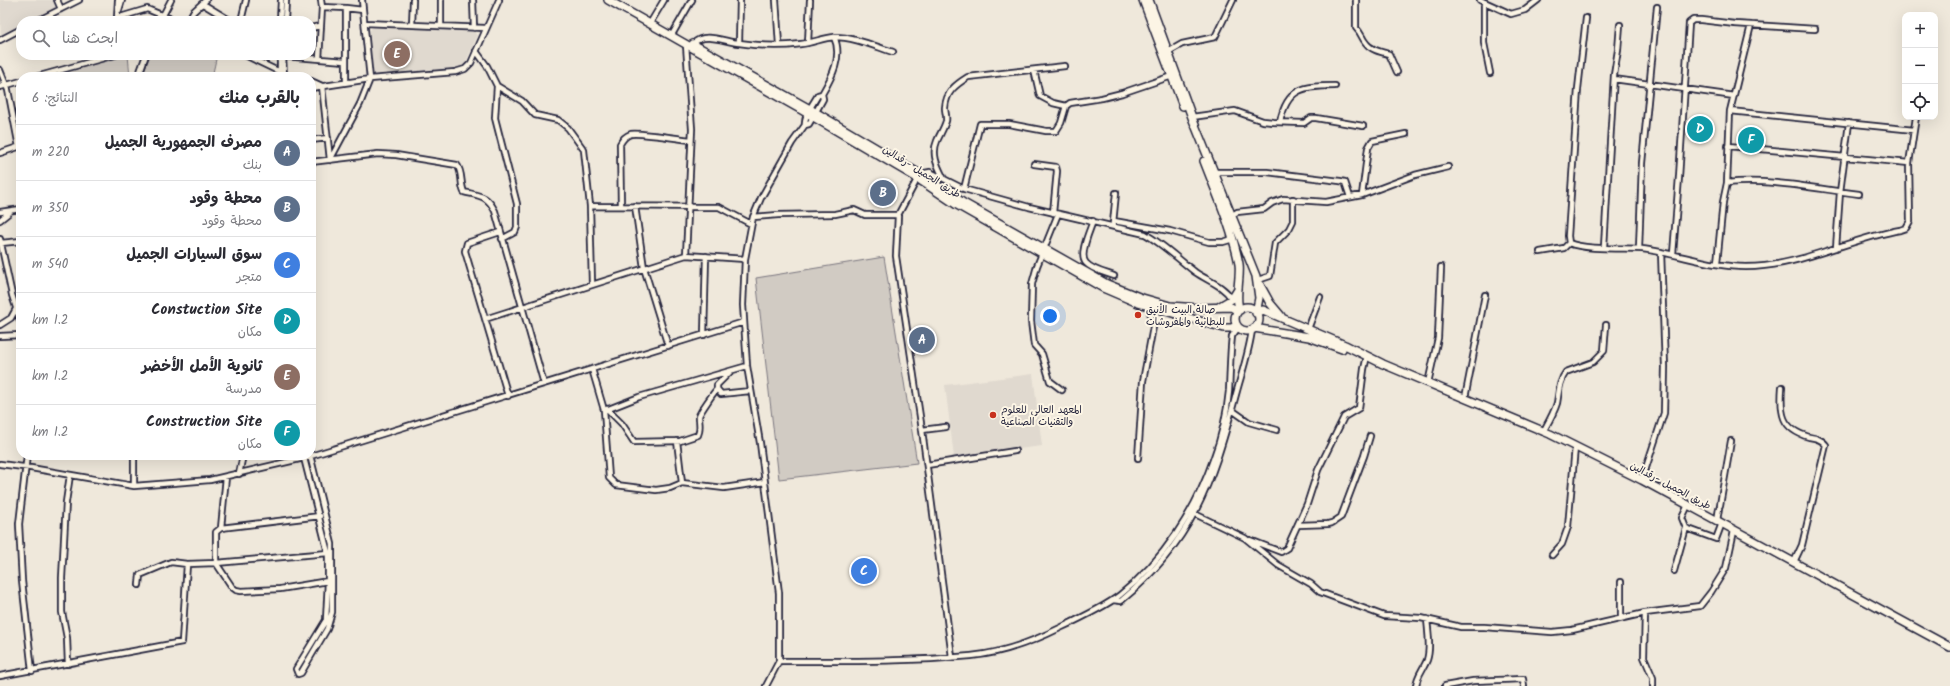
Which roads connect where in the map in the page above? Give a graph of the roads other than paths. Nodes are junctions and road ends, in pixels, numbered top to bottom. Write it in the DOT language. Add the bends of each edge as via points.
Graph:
graph roads {
  1 [pos="57,0"];
  2 [pos="77,0"];
  3 [pos="118,0"];
  4 [pos="122,0"];
  5 [pos="246,0"];
  6 [pos="281,0"];
  7 [pos="286,0"];
  8 [pos="321,0"];
  9 [pos="362,0"];
  10 [pos="413,0"];
  11 [pos="441,0"];
  12 [pos="473,0"];
  13 [pos="499,0"];
  14 [pos="608,0"];
  15 [pos="616,0"];
  16 [pos="664,0"];
  17 [pos="692,0"];
  18 [pos="740,0"];
  19 [pos="776,0"];
  20 [pos="810,0"];
  21 [pos="1143,0"];
  22 [pos="1149,0"];
  23 [pos="1233,0"];
  24 [pos="1356,0"];
  25 [pos="1538,0"];
  26 [pos="169,1"];
  27 [pos="1482,1"];
  28 [pos="204,2"];
  29 [pos="322,7"];
  30 [pos="1657,7"];
  31 [pos="346,8"];
  32 [pos="61,9"];
  33 [pos="363,10"];
  34 [pos="162,14"];
  35 [pos="47,16"];
  36 [pos="118,16"];
  37 [pos="119,16"];
  38 [pos="128,16"];
  39 [pos="166,16"];
  40 [pos="191,16"];
  41 [pos="224,16"];
  42 [pos="243,16"];
  43 [pos="280,16"];
  44 [pos="284,16"];
  45 [pos="1586,18"];
  46 [pos="652,20"];
  47 [pos="365,23"];
  48 [pos="412,25"];
  49 [pos="1620,25"];
  50 [pos="1751,25"];
  51 [pos="320,26"];
  52 [pos="442,26"];
  53 [pos="316,27"];
  54 [pos="474,28"];
  55 [pos="485,28"];
  56 [pos="1815,29"];
  57 [pos="16,32"];
  58 [pos="673,33"];
  59 [pos="834,37"];
  60 [pos="0,40"];
  61 [pos="739,43"];
  62 [pos="808,43"];
  63 [pos="689,44"];
  64 [pos="779,45"];
  65 [pos="476,51"];
  66 [pos="893,52"];
  67 [pos="1168,52"];
  68 [pos="316,59"];
  69 [pos="319,59"];
  70 [pos="99,60"];
  71 [pos="144,60"];
  72 [pos="255,60"];
  73 [pos="281,60"];
  74 [pos="282,60"];
  75 [pos="345,61"];
  76 [pos="1065,66"];
  77 [pos="0,70"];
  78 [pos="1034,70"];
  79 [pos="61,72"];
  80 [pos="140,72"];
  81 [pos="276,72"];
  82 [pos="280,72"];
  83 [pos="284,72"];
  84 [pos="1396,72"];
  85 [pos="1490,73"];
  86 [pos="1172,76"];
  87 [pos="370,79"];
  88 [pos="1614,79"];
  89 [pos="16,82"];
  90 [pos="346,82"];
  91 [pos="316,83"];
  92 [pos="1649,84"];
  93 [pos="7,85"];
  94 [pos="322,86"];
  95 [pos="497,86"];
  96 [pos="1335,86"];
  97 [pos="0,87"];
  98 [pos="316,87"];
  99 [pos="1684,90"];
  100 [pos="1734,96"];
  101 [pos="1066,106"];
  102 [pos="1730,111"];
  103 [pos="812,113"];
  104 [pos="1192,117"];
  105 [pos="1916,120"];
  106 [pos="1280,122"];
  107 [pos="1849,123"];
  108 [pos="1363,126"];
  109 [pos="16,128"];
  110 [pos="1914,130"];
  111 [pos="1406,134"];
  112 [pos="328,138"];
  113 [pos="316,139"];
  114 [pos="691,140"];
  115 [pos="1728,146"];
  116 [pos="16,148"];
  117 [pos="0,154"];
  118 [pos="1845,157"];
  119 [pos="330,160"];
  120 [pos="316,161"];
  121 [pos="1034,164"];
  122 [pos="1909,164"];
  123 [pos="1448,167"];
  124 [pos="1214,172"];
  125 [pos="918,176"];
  126 [pos="944,180"];
  127 [pos="1727,183"];
  128 [pos="964,189"];
  129 [pos="1840,192"];
  130 [pos="1116,193"];
  131 [pos="1859,194"];
  132 [pos="1362,195"];
  133 [pos="1350,196"];
  134 [pos="1293,200"];
  135 [pos="590,206"];
  136 [pos="620,206"];
  137 [pos="634,206"];
  138 [pos="688,206"];
  139 [pos="16,210"];
  140 [pos="0,212"];
  141 [pos="10,212"];
  142 [pos="1056,213"];
  143 [pos="898,214"];
  144 [pos="753,217"];
  145 [pos="0,220"];
  146 [pos="1093,221"];
  147 [pos="1231,221"];
  148 [pos="1113,223"];
  149 [pos="751,224"];
  150 [pos="500,232"];
  151 [pos="502,239"];
  152 [pos="1233,239"];
  153 [pos="0,241"];
  154 [pos="16,241"];
  155 [pos="1570,243"];
  156 [pos="1604,247"];
  157 [pos="1836,248"];
  158 [pos="1639,249"];
  159 [pos="1043,251"];
  160 [pos="1540,252"];
  161 [pos="1661,252"];
  162 [pos="1673,254"];
  163 [pos="686,255"];
  164 [pos="706,256"];
  165 [pos="745,259"];
  166 [pos="1717,263"];
  167 [pos="1442,267"];
  168 [pos="644,268"];
  169 [pos="1114,276"];
  170 [pos="1257,278"];
  171 [pos="592,284"];
  172 [pos="1239,287"];
  173 [pos="1485,295"];
  174 [pos="1320,297"];
  175 [pos="1232,299"];
  176 [pos="16,302"];
  177 [pos="521,306"];
  178 [pos="1149,306"];
  179 [pos="1215,307"];
  180 [pos="1239,310"];
  181 [pos="16,312"];
  182 [pos="1257,313"];
  183 [pos="1282,318"];
  184 [pos="485,319"];
  185 [pos="744,322"];
  186 [pos="0,325"];
  187 [pos="1606,325"];
  188 [pos="1237,327"];
  189 [pos="1253,329"];
  190 [pos="1308,329"];
  191 [pos="16,335"];
  192 [pos="704,335"];
  193 [pos="0,336"];
  194 [pos="668,346"];
  195 [pos="1369,358"];
  196 [pos="747,366"];
  197 [pos="592,369"];
  198 [pos="731,370"];
  199 [pos="1428,383"];
  200 [pos="544,384"];
  201 [pos="1782,387"];
  202 [pos="718,389"];
  203 [pos="1062,390"];
  204 [pos="750,391"];
  205 [pos="508,396"];
  206 [pos="1464,398"];
  207 [pos="606,410"];
  208 [pos="1232,410"];
  209 [pos="946,427"];
  210 [pos="922,430"];
  211 [pos="1277,430"];
  212 [pos="1543,432"];
  213 [pos="1370,436"];
  214 [pos="677,441"];
  215 [pos="1731,441"];
  216 [pos="1575,447"];
  217 [pos="1016,451"];
  218 [pos="316,454"];
  219 [pos="1138,458"];
  220 [pos="27,460"];
  221 [pos="134,460"];
  222 [pos="242,460"];
  223 [pos="293,460"];
  224 [pos="305,460"];
  225 [pos="311,460"];
  226 [pos="1216,460"];
  227 [pos="0,464"];
  228 [pos="927,465"];
  229 [pos="26,468"];
  230 [pos="239,474"];
  231 [pos="70,475"];
  232 [pos="226,477"];
  233 [pos="1642,480"];
  234 [pos="765,482"];
  235 [pos="682,483"];
  236 [pos="134,486"];
  237 [pos="1688,505"];
  238 [pos="1195,514"];
  239 [pos="320,516"];
  240 [pos="1719,522"];
  241 [pos="1298,525"];
  242 [pos="221,528"];
  243 [pos="1686,528"];
  244 [pos="1734,531"];
  245 [pos="1245,538"];
  246 [pos="328,552"];
  247 [pos="1552,555"];
  248 [pos="1794,562"];
  249 [pos="216,563"];
  250 [pos="188,564"];
  251 [pos="1674,572"];
  252 [pos="328,581"];
  253 [pos="1621,582"];
  254 [pos="139,585"];
  255 [pos="1111,600"];
  256 [pos="1645,613"];
  257 [pos="1621,618"];
  258 [pos="1427,619"];
  259 [pos="1950,647"];
  260 [pos="952,657"];
  261 [pos="779,661"];
  262 [pos="68,664"];
  263 [pos="32,671"];
  264 [pos="0,676"];
  265 [pos="766,686"];
  266 [pos="1416,686"];
  267 [pos="1445,686"];
  268 [pos="1524,686"];
  269 [pos="1653,686"];
  1 -- 32 [label="street"];
  2 -- 32 [label="street"];
  3 -- 36 [label="street"];
  4 -- 37 [label="street"];
  5 -- 42 [label="street"];
  6 -- 43 [label="street"];
  7 -- 44 [label="street"];
  8 -- 29 [label="street"];
  9 -- 33 [label="street"];
  10 -- 48 [label="street"];
  11 -- 52 [label="street"];
  12 -- 54 [label="street"];
  13 -- 55 [label="street"];
  14 -- 63 [label="main road, طريق الجميل -رقدالين"];
  15 -- 46 [label="main road, طريق الجميل -رقدالين"];
  16 -- 46 [label="street"];
  17 -- 58 [label="street"];
  18 -- 61 [label="street"];
  19 -- 64 [label="street"];
  20 -- 62 [label="street"];
  21 -- 86 [label="main road"];
  22 -- 67 [label="main road"];
  23 -- 67 [label="street" via="1215,37 1182,44"];
  24 -- 84 [label="street" via="1356,28 1372,48 1389,54"];
  25 -- 27 [label="street" via="1525,10 1514,14"];
  26 -- 34 [label="street"];
  27 -- 85 [label="street" via="1484,43"];
  28 -- 40 [label="street"];
  28 -- 41 [label="street"];
  29 -- 31 [label="street"];
  29 -- 51 [label="street"];
  30 -- 92 [label="street"];
  31 -- 33 [label="street"];
  31 -- 75 [label="street"];
  32 -- 35 [label="street"];
  33 -- 47 [label="street"];
  34 -- 38 [label="street" via="144,10"];
  34 -- 39 [label="street"];
  45 -- 155 [label="street" via="1578,89 1568,236"];
  46 -- 58 [label="main road, طريق الجميل -رقدالين"];
  47 -- 48 [label="street"];
  47 -- 87 [label="street"];
  48 -- 52 [label="street"];
  49 -- 88 [label="street"];
  50 -- 56 [label="street"];
  50 -- 99 [label="street" via="1701,20 1689,23"];
  50 -- 100 [label="street"];
  51 -- 53 [label="street"];
  51 -- 69 [label="street"];
  52 -- 54 [label="street"];
  54 -- 55 [label="street"];
  55 -- 65 [label="street"];
  57 -- 60 [label="street"];
  58 -- 63 [label="main road, طريق الجميل -رقدالين"];
  59 -- 62 [label="street"];
  59 -- 66 [label="street" via="861,41"];
  59 -- 103 [label="street" via="839,52 830,80 822,94 823,99"];
  61 -- 63 [label="street" via="712,38 700,39"];
  61 -- 64 [label="street"];
  62 -- 64 [label="street"];
  63 -- 103 [label="main road, طريق الجميل -رقدالين"];
  63 -- 114 [label="street"];
  65 -- 87 [label="street" via="466,69 455,72"];
  65 -- 95 [label="street"];
  67 -- 104 [label="main road"];
  68 -- 69 [label="street"];
  69 -- 75 [label="street"];
  70 -- 79 [label="street"];
  71 -- 80 [label="street"];
  72 -- 81 [label="street"];
  73 -- 82 [label="street"];
  74 -- 83 [label="street"];
  75 -- 90 [label="street"];
  76 -- 78 [label="street"];
  77 -- 93 [label="street"];
  78 -- 101 [label="street" via="1040,96"];
  78 -- 126 [label="street" via="968,77 948,94 946,119 934,153"];
  86 -- 101 [label="street" via="1122,93 1070,103"];
  86 -- 147 [label="main road"];
  87 -- 90 [label="street"];
  87 -- 119 [label="street" via="360,104"];
  88 -- 92 [label="street"];
  88 -- 156 [label="street"];
  89 -- 93 [label="street"];
  90 -- 94 [label="street"];
  91 -- 94 [label="street"];
  92 -- 99 [label="street"];
  92 -- 158 [label="street" via="1642,163"];
  93 -- 97 [label="street"];
  93 -- 109 [label="street"];
  94 -- 98 [label="street"];
  94 -- 112 [label="street"];
  95 -- 135 [label="street" via="522,102 535,115 558,120 579,142 586,161"];
  95 -- 151 [label="street" via="495,118 517,204 515,232"];
  96 -- 106 [label="street" via="1315,86 1300,90 1287,101"];
  99 -- 100 [label="street"];
  99 -- 162 [label="street"];
  100 -- 102 [label="street"];
  101 -- 128 [label="street" via="1056,131 1009,124 980,124"];
  102 -- 107 [label="street"];
  102 -- 115 [label="street"];
  103 -- 125 [label="main road, طريق الجميل -رقدالين"];
  103 -- 144 [label="street" via="804,120 804,125 768,185"];
  104 -- 106 [label="street" via="1235,111 1263,121"];
  104 -- 124 [label="main road"];
  105 -- 110 [label="street"];
  106 -- 108 [label="street" via="1304,123 1316,118"];
  107 -- 110 [label="street"];
  107 -- 118 [label="street"];
  110 -- 122 [label="street"];
  111 -- 132 [label="street" via="1372,141 1368,148"];
  112 -- 113 [label="street"];
  112 -- 119 [label="street"];
  114 -- 136 [label="street" via="633,133 624,137 620,144"];
  114 -- 138 [label="street"];
  115 -- 118 [label="street"];
  115 -- 127 [label="street"];
  116 -- 117 [label="street"];
  118 -- 122 [label="street"];
  118 -- 129 [label="street"];
  119 -- 120 [label="street"];
  119 -- 150 [label="street" via="378,154 457,165 464,192 486,198 491,202"];
  121 -- 142 [label="street" via="1056,167"];
  122 -- 157 [label="street" via="1910,221 1906,228"];
  123 -- 132 [label="street" via="1415,175"];
  124 -- 133 [label="street" via="1267,172 1340,181 1344,182"];
  124 -- 147 [label="main road"];
  125 -- 126 [label="street" via="930,172"];
  125 -- 143 [label="street"];
  125 -- 159 [label="main road, طريق الجميل -رقدالين" via="957,205"];
  126 -- 128 [label="street"];
  127 -- 129 [label="street" via="1753,182"];
  127 -- 166 [label="street" via="1722,202"];
  128 -- 142 [label="street"];
  129 -- 131 [label="street"];
  129 -- 157 [label="street"];
  130 -- 148 [label="street"];
  132 -- 133 [label="street"];
  133 -- 134 [label="street" via="1326,202"];
  134 -- 147 [label="street" via="1283,199 1264,209 1237,212"];
  134 -- 170 [label="street" via="1293,221 1275,243 1270,276"];
  135 -- 136 [label="street"];
  135 -- 171 [label="street"];
  136 -- 137 [label="street"];
  137 -- 138 [label="street"];
  137 -- 168 [label="street"];
  138 -- 149 [label="street" via="719,207"];
  138 -- 163 [label="street"];
  139 -- 141 [label="street"];
  140 -- 141 [label="street"];
  141 -- 145 [label="street"];
  142 -- 146 [label="street"];
  142 -- 159 [label="street"];
  143 -- 144 [label="street" via="864,216 854,210 835,214"];
  143 -- 210 [label="street" via="898,281"];
  144 -- 149 [label="street"];
  146 -- 148 [label="street"];
  146 -- 169 [label="street" via="1083,258 1091,266"];
  147 -- 152 [label="main road"];
  147 -- 170 [label="main road"];
  148 -- 152 [label="street" via="1170,231 1209,242"];
  148 -- 175 [label="street" via="1152,238 1197,273 1223,289"];
  149 -- 165 [label="street"];
  150 -- 151 [label="street"];
  150 -- 184 [label="street" via="467,242 465,247"];
  151 -- 177 [label="street"];
  152 -- 172 [label="main road" via="1239,267"];
  153 -- 154 [label="street"];
  153 -- 176 [label="street" via="12,295"];
  155 -- 156 [label="street"];
  155 -- 160 [label="street" via="1564,248"];
  156 -- 158 [label="street"];
  157 -- 166 [label="street" via="1768,265 1747,267"];
  158 -- 161 [label="street"];
  159 -- 178 [label="main road, طريق الجميل -رقدالين" via="1103,288"];
  159 -- 179 [label="main road, طريق الجميل -رقدالين" via="1107,284 1139,297 1170,306"];
  159 -- 203 [label="street" via="1032,284 1032,338 1037,350 1042,354 1050,381"];
  161 -- 162 [label="street"];
  161 -- 233 [label="street" via="1664,413"];
  162 -- 166 [label="street"];
  163 -- 164 [label="street"];
  163 -- 168 [label="street"];
  164 -- 165 [label="street"];
  164 -- 192 [label="street"];
  165 -- 185 [label="street"];
  167 -- 199 [label="street" via="1438,338"];
  168 -- 171 [label="street"];
  168 -- 194 [label="street"];
  170 -- 182 [label="main road"];
  170 -- 183 [label="main road" via="1266,298"];
  171 -- 177 [label="street"];
  172 -- 175 [label="main road"];
  172 -- 180 [label="main road"];
  173 -- 206 [label="street"];
  174 -- 190 [label="street"];
  175 -- 179 [label="main road"];
  177 -- 184 [label="street"];
  177 -- 200 [label="street"];
  178 -- 188 [label="main road, طريق الجميل -رقدالين" via="1226,329"];
  178 -- 219 [label="street" via="1153,327 1142,381"];
  179 -- 180 [label="main road, طريق الجميل -رقدالين"];
  180 -- 182 [label="main road" via="1249,308"];
  180 -- 188 [label="main road" via="1235,318"];
  181 -- 186 [label="street" via="12,318"];
  182 -- 183 [label="main road" via="1263,310"];
  182 -- 189 [label="main road" via="1258,320"];
  183 -- 190 [label="main road"];
  184 -- 205 [label="street"];
  185 -- 192 [label="street"];
  185 -- 196 [label="street"];
  187 -- 212 [label="street" via="1604,351 1593,362 1566,372 1560,383 1556,404"];
  188 -- 189 [label="main road" via="1244,331"];
  188 -- 226 [label="street" via="1232,336 1227,404"];
  189 -- 195 [label="main road" via="1308,337"];
  189 -- 208 [label="street"];
  190 -- 195 [label="main road"];
  191 -- 193 [label="street"];
  192 -- 194 [label="street"];
  194 -- 197 [label="street"];
  195 -- 199 [label="main road, طريق الجميل -رقدالين"];
  195 -- 241 [label="street" via="1359,408 1344,417 1318,470"];
  196 -- 198 [label="street"];
  196 -- 204 [label="street"];
  197 -- 200 [label="street"];
  197 -- 207 [label="street"];
  198 -- 202 [label="street" via="717,385"];
  198 -- 207 [label="street" via="639,397"];
  199 -- 206 [label="main road, طريق الجميل -رقدالين"];
  200 -- 205 [label="street"];
  201 -- 248 [label="street" via="1781,413 1784,421 1798,432 1826,445 1802,545"];
  202 -- 204 [label="street" via="721,394"];
  202 -- 214 [label="street" via="710,396 708,404 699,415 698,436"];
  204 -- 234 [label="street"];
  205 -- 218 [label="street"];
  206 -- 212 [label="main road, طريق الجميل -رقدالين"];
  207 -- 214 [label="street" via="622,424 634,442"];
  207 -- 235 [label="street" via="611,482 616,485 656,490"];
  208 -- 211 [label="street" via="1250,422"];
  208 -- 226 [label="street"];
  209 -- 210 [label="street"];
  210 -- 228 [label="street"];
  212 -- 216 [label="main road, طريق الجميل -رقدالين"];
  213 -- 241 [label="street" via="1341,516 1328,524"];
  214 -- 235 [label="street"];
  215 -- 240 [label="street"];
  216 -- 233 [label="main road, طريق الجميل -رقدالين"];
  216 -- 247 [label="street" via="1568,527 1562,544"];
  217 -- 228 [label="street"];
  220 -- 229 [label="street"];
  221 -- 236 [label="street"];
  222 -- 230 [label="street"];
  223 -- 230 [label="street"];
  224 -- 239 [label="street"];
  225 -- 252 [label="street" via="332,544 332,612 327,629 298,674 296,669 326,620"];
  226 -- 238 [label="street" via="1203,499"];
  226 -- 255 [label="street" via="1199,495 1174,536 1148,570"];
  227 -- 229 [label="street"];
  228 -- 260 [label="street"];
  229 -- 231 [label="street"];
  229 -- 263 [label="street" via="19,524 22,581"];
  230 -- 232 [label="street"];
  231 -- 236 [label="street"];
  231 -- 262 [label="street" via="62,578 62,612"];
  232 -- 236 [label="street"];
  232 -- 242 [label="street"];
  233 -- 237 [label="main road, طريق الجميل -رقدالين"];
  234 -- 235 [label="street" via="724,488"];
  234 -- 261 [label="street" via="778,593"];
  237 -- 240 [label="main road, طريق الجميل -رقدالين"];
  237 -- 243 [label="street" via="1682,521"];
  238 -- 245 [label="street"];
  238 -- 255 [label="street" via="1152,573 1122,601"];
  239 -- 242 [label="street"];
  239 -- 246 [label="street"];
  240 -- 243 [label="street" via="1716,539"];
  240 -- 244 [label="main road, طريق الجميل -رقدالين"];
  241 -- 245 [label="street" via="1283,552"];
  242 -- 249 [label="street" via="216,532"];
  243 -- 251 [label="street"];
  244 -- 248 [label="main road, طريق الجميل -رقدالين"];
  244 -- 256 [label="street" via="1726,568 1703,604 1694,608"];
  245 -- 258 [label="street" via="1278,565 1311,584 1324,595 1384,616"];
  246 -- 249 [label="street"];
  246 -- 252 [label="street"];
  248 -- 259 [label="main road, طريق الجميل -رقدالين"];
  249 -- 250 [label="street"];
  249 -- 252 [label="street" via="232,587 241,591 280,589"];
  250 -- 254 [label="street" via="171,562 146,571 140,575"];
  250 -- 262 [label="street" via="182,642"];
  253 -- 257 [label="street"];
  255 -- 260 [label="street" via="1071,623 1024,643 987,653"];
  256 -- 257 [label="street"];
  256 -- 269 [label="street" via="1644,657 1653,678"];
  257 -- 258 [label="street" via="1579,629 1552,632 1461,627"];
  258 -- 266 [label="street" via="1428,654 1417,676"];
  260 -- 261 [label="street"];
  261 -- 265 [label="street"];
  262 -- 263 [label="street"];
  263 -- 264 [label="street"];
  267 -- 268 [label="street" via="1473,681 1523,679"];
}
